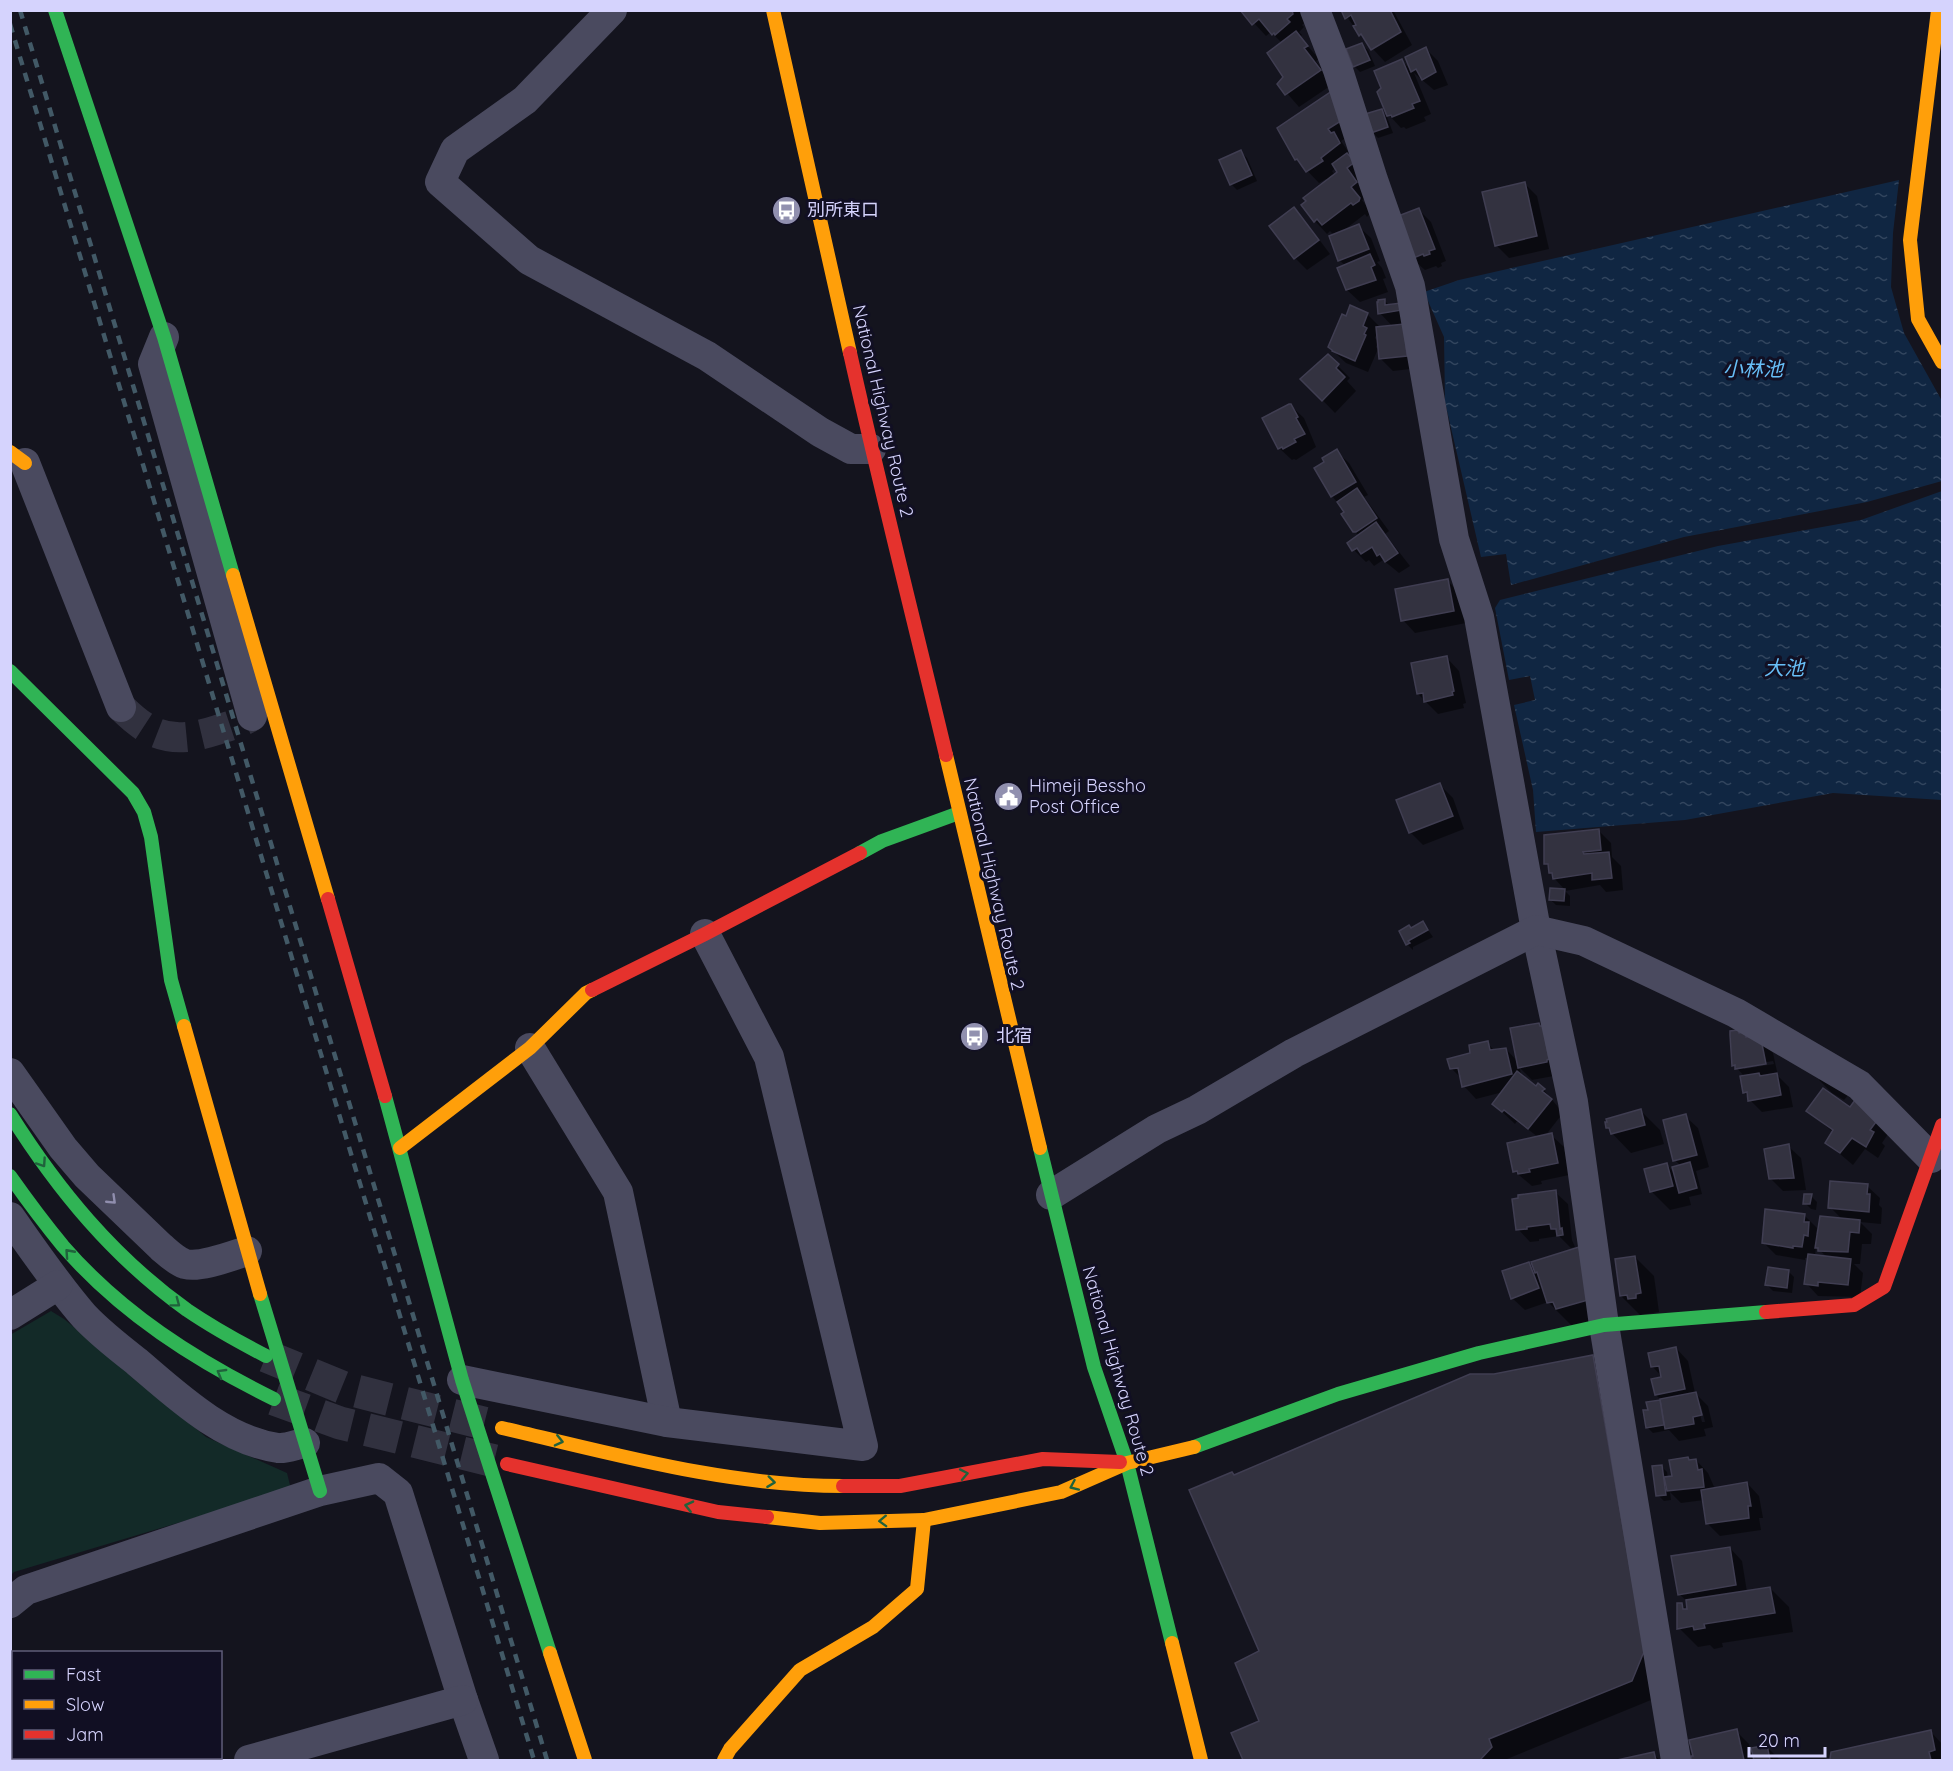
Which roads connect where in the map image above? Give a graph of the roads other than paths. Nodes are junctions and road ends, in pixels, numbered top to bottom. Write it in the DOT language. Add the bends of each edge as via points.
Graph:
graph roads {
  1 [pos="55,10"];
  2 [pos="612,10"];
  3 [pos="773,10"];
  4 [pos="1315,10"];
  5 [pos="1938,10"];
  6 [pos="164,337"];
  7 [pos="1942,362"];
  8 [pos="871,449"];
  9 [pos="18,458"];
  10 [pos="10,670"];
  11 [pos="121,707"];
  12 [pos="252,716"];
  13 [pos="959,813"];
  14 [pos="1536,930"];
  15 [pos="705,934"];
  16 [pos="530,1048"];
  17 [pos="10,1073"];
  18 [pos="10,1114"];
  19 [pos="1942,1125"];
  20 [pos="400,1148"];
  21 [pos="1937,1162"];
  22 [pos="10,1176"];
  23 [pos="1051,1195"];
  24 [pos="10,1217"];
  25 [pos="247,1251"];
  26 [pos="58,1285"];
  27 [pos="10,1314"];
  28 [pos="1604,1325"];
  29 [pos="266,1356"];
  30 [pos="462,1380"];
  31 [pos="274,1399"];
  32 [pos="667,1422"];
  33 [pos="502,1428"];
  34 [pos="305,1443"];
  35 [pos="1127,1463"];
  36 [pos="507,1464"];
  37 [pos="320,1491"];
  38 [pos="924,1520"];
  39 [pos="10,1603"];
  40 [pos="463,1700"];
  41 [pos="249,1761"];
  42 [pos="484,1761"];
  43 [pos="585,1761"];
  44 [pos="724,1761"];
  45 [pos="1201,1761"];
  46 [pos="1676,1761"];
  1 -- 6 [label="main road"];
  2 -- 8 [label="street" via="525,100 455,150 440,182 529,260 707,357 820,432 851,449"];
  3 -- 8 [label="main road, National Highway Route 2"];
  4 -- 14 [label="street" via="1410,286 1454,539 1479,617"];
  5 -- 7 [label="main road" via="1910,240 1918,319"];
  6 -- 12 [label="street" via="153,364"];
  6 -- 20 [label="main road"];
  8 -- 13 [label="main road, National Highway Route 2"];
  9 -- 11 [label="street"];
  10 -- 25 [label="main road" via="133,793 144,812 171,980"];
  13 -- 15 [label="main road" via="882,841"];
  13 -- 23 [label="main road, National Highway Route 2"];
  14 -- 21 [label="street" via="1584,941 1736,1013 1859,1085"];
  14 -- 23 [label="street" via="1294,1053 1157,1129"];
  14 -- 28 [label="street" via="1573,1102"];
  15 -- 16 [label="main road" via="586,993"];
  15 -- 32 [label="street" via="769,1057 863,1446"];
  16 -- 20 [label="main road"];
  16 -- 32 [label="street" via="618,1192"];
  17 -- 25 [label="street, one-way" via="87,1176 173,1257 185,1264 200,1264"];
  18 -- 29 [label="main road, one-way" via="69,1200 124,1260 184,1309"];
  19 -- 21 [label="main road"];
  20 -- 30 [label="main road"];
  21 -- 28 [label="main road" via="1884,1287 1854,1305"];
  31 -- 22 [label="main road, one-way" via="202,1362 111,1294 42,1222"];
  23 -- 35 [label="main road, National Highway Route 2" via="1094,1367"];
  24 -- 26 [label="street"];
  25 -- 34 [label="main road"];
  26 -- 27 [label="street"];
  26 -- 34 [label="street" via="86,1318 199,1412 250,1440 280,1448"];
  28 -- 35 [label="main road" via="1468,1356 1338,1394 1196,1447"];
  28 -- 46 [label="street"];
  30 -- 32 [label="street"];
  30 -- 43 [label="main road"];
  33 -- 35 [label="main road, one-way" via="701,1474 806,1486 900,1486 1043,1459"];
  34 -- 37 [label="main road"];
  35 -- 38 [label="main road, one-way" via="1061,1492"];
  35 -- 45 [label="main road, National Highway Route 2"];
  38 -- 36 [label="main road, one-way" via="820,1523 718,1512"];
  37 -- 39 [label="street" via="27,1590"];
  37 -- 40 [label="street" via="379,1478 398,1494"];
  38 -- 44 [label="main road" via="917,1589 873,1627 800,1670 730,1749"];
  40 -- 41 [label="street"];
  40 -- 42 [label="street"];
}
